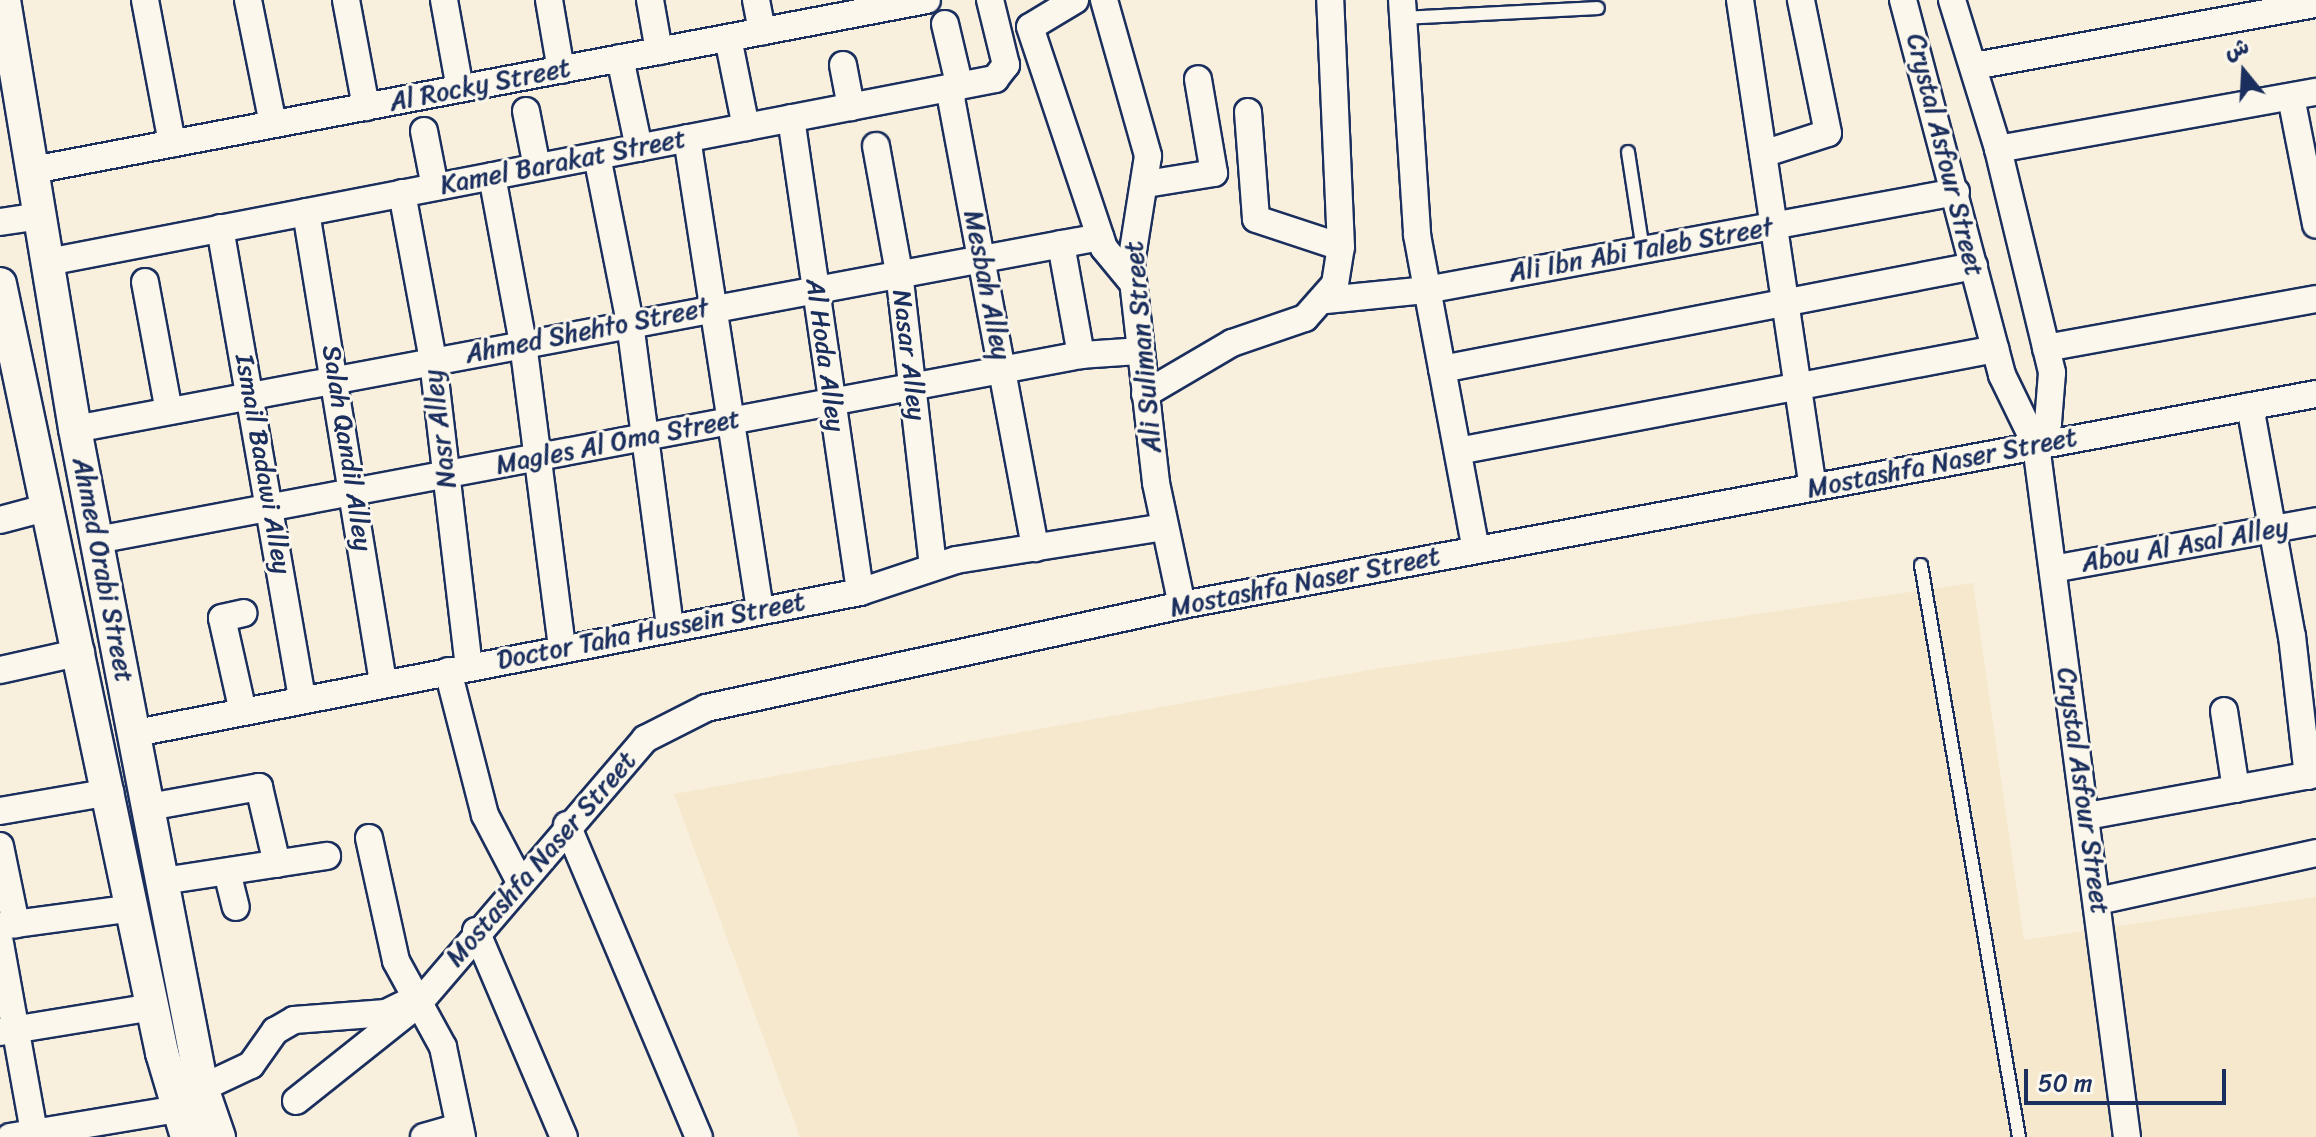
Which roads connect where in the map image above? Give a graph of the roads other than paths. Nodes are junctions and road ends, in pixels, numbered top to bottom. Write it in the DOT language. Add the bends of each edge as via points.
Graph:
graph roads {
  1 [pos="4,0"];
  2 [pos="145,0"];
  3 [pos="248,0"];
  4 [pos="346,0"];
  5 [pos="444,0"];
  6 [pos="549,0"];
  7 [pos="650,0"];
  8 [pos="756,0"];
  9 [pos="927,0"];
  10 [pos="990,0"];
  11 [pos="1075,0"];
  12 [pos="1104,0"];
  13 [pos="1330,0"];
  14 [pos="1740,0"];
  15 [pos="1801,0"];
  16 [pos="1903,0"];
  17 [pos="1952,0"];
  18 [pos="2316,4"];
  19 [pos="858,6"];
  20 [pos="1598,8"];
  21 [pos="1403,9"];
  22 [pos="945,24"];
  23 [pos="762,31"];
  24 [pos="728,38"];
  25 [pos="659,51"];
  26 [pos="620,58"];
  27 [pos="843,65"];
  28 [pos="1974,66"];
  29 [pos="561,70"];
  30 [pos="1198,79"];
  31 [pos="956,86"];
  32 [pos="460,89"];
  33 [pos="2304,94"];
  34 [pos="366,107"];
  35 [pos="851,107"];
  36 [pos="526,111"];
  37 [pos="1248,112"];
  38 [pos="791,118"];
  39 [pos="273,124"];
  40 [pos="746,127"];
  41 [pos="424,131"];
  42 [pos="687,138"];
  43 [pos="172,143"];
  44 [pos="876,146"];
  45 [pos="639,148"];
  46 [pos="1998,149"];
  47 [pos="1628,152"];
  48 [pos="1763,154"];
  49 [pos="597,156"];
  50 [pos="537,167"];
  51 [pos="33,170"];
  52 [pos="492,176"];
  53 [pos="1146,184"];
  54 [pos="435,187"];
  55 [pos="1956,192"];
  56 [pos="402,193"];
  57 [pos="306,212"];
  58 [pos="40,216"];
  59 [pos="0,222"];
  60 [pos="2316,225"];
  61 [pos="1774,226"];
  62 [pos="220,228"];
  63 [pos="1100,237"];
  64 [pos="1061,244"];
  65 [pos="1341,247"];
  66 [pos="1643,250"];
  67 [pos="983,257"];
  68 [pos="48,262"];
  69 [pos="1974,266"];
  70 [pos="899,272"];
  71 [pos="145,282"];
  72 [pos="1133,283"];
  73 [pos="0,284"];
  74 [pos="815,287"];
  75 [pos="1426,290"];
  76 [pos="2316,299"];
  77 [pos="1326,300"];
  78 [pos="1785,303"];
  79 [pos="719,306"];
  80 [pos="630,323"];
  81 [pos="523,343"];
  82 [pos="2046,348"];
  83 [pos="1995,349"];
  84 [pos="1140,351"];
  85 [pos="1081,355"];
  86 [pos="433,361"];
  87 [pos="1442,369"];
  88 [pos="1003,370"];
  89 [pos="10,376"];
  90 [pos="338,379"];
  91 [pos="1797,386"];
  92 [pos="914,387"];
  93 [pos="1145,394"];
  94 [pos="2316,394"];
  95 [pos="252,395"];
  96 [pos="832,402"];
  97 [pos="2250,406"];
  98 [pos="169,411"];
  99 [pos="735,420"];
  100 [pos="75,429"];
  101 [pos="645,437"];
  102 [pos="2036,445"];
  103 [pos="1458,451"];
  104 [pos="537,458"];
  105 [pos="446,475"];
  106 [pos="1813,487"];
  107 [pos="354,492"];
  108 [pos="49,507"];
  109 [pos="270,508"];
  110 [pos="0,520"];
  111 [pos="2316,521"];
  112 [pos="1164,527"];
  113 [pos="2272,529"];
  114 [pos="97,540"];
  115 [pos="1035,548"];
  116 [pos="1476,550"];
  117 [pos="1921,565"];
  118 [pos="933,566"];
  119 [pos="2053,569"];
  120 [pos="860,592"];
  121 [pos="1182,605"];
  122 [pos="760,608"];
  123 [pos="243,613"];
  124 [pos="670,626"];
  125 [pos="562,648"];
  126 [pos="81,652"];
  127 [pos="458,668"];
  128 [pos="0,670"];
  129 [pos="383,684"];
  130 [pos="302,700"];
  131 [pos="2224,711"];
  132 [pos="243,712"];
  133 [pos="136,733"];
  134 [pos="2312,775"];
  135 [pos="2236,789"];
  136 [pos="110,792"];
  137 [pos="149,807"];
  138 [pos="0,811"];
  139 [pos="2087,816"];
  140 [pos="567,825"];
  141 [pos="369,838"];
  142 [pos="0,846"];
  143 [pos="2316,853"];
  144 [pos="327,856"];
  145 [pos="277,864"];
  146 [pos="227,872"];
  147 [pos="163,881"];
  148 [pos="520,882"];
  149 [pos="2098,901"];
  150 [pos="236,907"];
  151 [pos="133,908"];
  152 [pos="5,931"];
  153 [pos="476,931"];
  154 [pos="417,1000"];
  155 [pos="153,1007"];
  156 [pos="8,1030"];
  157 [pos="202,1088"];
  158 [pos="296,1101"];
  159 [pos="182,1123"];
  160 [pos="461,1132"];
  161 [pos="27,1136"];
  162 [pos="2127,1136"];
  163 [pos="219,1137"];
  164 [pos="424,1137"];
  165 [pos="564,1137"];
  166 [pos="699,1137"];
  167 [pos="2019,1137"];
  168 [pos="2118,1137"];
  1 -- 51 [label="street, Ahmed Orabi Street"];
  2 -- 43 [label="street"];
  3 -- 39 [label="street"];
  4 -- 34 [label="street"];
  5 -- 32 [label="street"];
  6 -- 29 [label="street"];
  7 -- 25 [label="street"];
  8 -- 23 [label="street"];
  9 -- 19 [label="street, Al Rocky Street"];
  10 -- 31 [label="street, Kamel Barakat Street" via="1005,69 995,79"];
  11 -- 63 [label="street" via="1030,27"];
  12 -- 53 [label="street, Ali Suliman Street" via="1120,76 1146,141"];
  13 -- 65 [label="street"];
  14 -- 48 [label="street"];
  15 -- 48 [label="street" via="1829,130 1820,140"];
  16 -- 55 [label="street, Crystal Asfour Street"];
  17 -- 28 [label="street, Crystal Asfour Street"];
  18 -- 28 [label="street"];
  19 -- 23 [label="street, Al Rocky Street"];
  20 -- 21 [label="lane"];
  21 -- 75 [label="street"];
  22 -- 31 [label="street, Mesbah Alley"];
  23 -- 24 [label="street, Al Rocky Street"];
  24 -- 25 [label="street, Al Rocky Street"];
  24 -- 40 [label="street"];
  25 -- 26 [label="street, Al Rocky Street"];
  26 -- 29 [label="street, Al Rocky Street"];
  26 -- 45 [label="street"];
  27 -- 35 [label="street"];
  28 -- 46 [label="street, Crystal Asfour Street"];
  29 -- 32 [label="street, Al Rocky Street"];
  30 -- 53 [label="street" via="1214,173"];
  31 -- 35 [label="street, Kamel Barakat Street"];
  31 -- 67 [label="street, Mesbah Alley" via="951,98"];
  32 -- 34 [label="street, Al Rocky Street"];
  33 -- 46 [label="street"];
  33 -- 60 [label="street"];
  34 -- 39 [label="street, Al Rocky Street"];
  35 -- 38 [label="street, Kamel Barakat Street"];
  36 -- 50 [label="street"];
  37 -- 65 [label="street" via="1256,219"];
  38 -- 40 [label="street, Kamel Barakat Street"];
  38 -- 74 [label="street, Al Hoda Alley"];
  39 -- 43 [label="street, Al Rocky Street"];
  40 -- 42 [label="street, Kamel Barakat Street"];
  41 -- 54 [label="street"];
  42 -- 45 [label="street, Kamel Barakat Street"];
  42 -- 79 [label="street"];
  43 -- 51 [label="street, Al Rocky Street"];
  44 -- 70 [label="street, Nasar Alley"];
  45 -- 49 [label="street, Kamel Barakat Street"];
  46 -- 82 [label="street, Crystal Asfour Street"];
  47 -- 66 [label="lane"];
  48 -- 61 [label="street"];
  49 -- 50 [label="street, Kamel Barakat Street"];
  49 -- 80 [label="street"];
  50 -- 52 [label="street, Kamel Barakat Street"];
  51 -- 58 [label="street, Ahmed Orabi Street"];
  52 -- 54 [label="street, Kamel Barakat Street"];
  52 -- 81 [label="street"];
  53 -- 72 [label="street, Ali Suliman Street" via="1132,224"];
  54 -- 56 [label="street, Kamel Barakat Street"];
  55 -- 61 [label="street, Ali Ibn Abi Taleb Street"];
  55 -- 69 [label="street, Crystal Asfour Street"];
  56 -- 57 [label="street, Kamel Barakat Street"];
  56 -- 86 [label="street, Nasr Alley"];
  57 -- 62 [label="street, Kamel Barakat Street"];
  57 -- 90 [label="street, Salah Qandil Alley"];
  58 -- 59 [label="street"];
  58 -- 68 [label="street, Ahmed Orabi Street"];
  61 -- 66 [label="street, Ali Ibn Abi Taleb Street"];
  61 -- 78 [label="street"];
  62 -- 68 [label="street, Kamel Barakat Street"];
  62 -- 95 [label="street, Ismail Badawi Alley"];
  63 -- 64 [label="street, Ahmed Shehto Street"];
  63 -- 72 [label="street"];
  64 -- 67 [label="street, Ahmed Shehto Street"];
  64 -- 85 [label="street"];
  65 -- 77 [label="street"];
  66 -- 75 [label="street, Ali Ibn Abi Taleb Street"];
  67 -- 70 [label="street, Ahmed Shehto Street"];
  67 -- 88 [label="street, Mesbah Alley"];
  68 -- 100 [label="street, Ahmed Orabi Street"];
  69 -- 78 [label="street"];
  69 -- 83 [label="street, Crystal Asfour Street"];
  70 -- 74 [label="street, Ahmed Shehto Street"];
  70 -- 92 [label="street, Nasar Alley"];
  71 -- 98 [label="street"];
  72 -- 84 [label="street, Ali Suliman Street"];
  73 -- 89 [label="street, Ahmed Orabi Street"];
  74 -- 79 [label="street, Ahmed Shehto Street"];
  74 -- 96 [label="street, Al Hoda Alley"];
  75 -- 77 [label="street, Ali Ibn Abi Taleb Street"];
  75 -- 87 [label="street"];
  76 -- 82 [label="street"];
  77 -- 93 [label="street" via="1305,318 1232,343"];
  78 -- 87 [label="street"];
  78 -- 91 [label="street"];
  79 -- 80 [label="street, Ahmed Shehto Street"];
  79 -- 99 [label="street"];
  80 -- 81 [label="street, Ahmed Shehto Street"];
  80 -- 101 [label="street"];
  81 -- 86 [label="street, Ahmed Shehto Street"];
  81 -- 104 [label="street"];
  82 -- 102 [label="street, Crystal Asfour Street" via="2053,398"];
  83 -- 91 [label="street"];
  83 -- 102 [label="street, Crystal Asfour Street" via="2010,400"];
  84 -- 85 [label="street, Magles Al Oma Street"];
  84 -- 93 [label="street, Ali Suliman Street"];
  85 -- 88 [label="street, Magles Al Oma Street"];
  86 -- 90 [label="street, Ahmed Shehto Street"];
  86 -- 105 [label="street, Nasr Alley"];
  87 -- 103 [label="street"];
  88 -- 92 [label="street, Magles Al Oma Street"];
  88 -- 115 [label="street, Mesbah Alley"];
  89 -- 108 [label="street, Ahmed Orabi Street"];
  90 -- 95 [label="street, Ahmed Shehto Street"];
  90 -- 107 [label="street, Salah Qandil Alley"];
  91 -- 103 [label="street"];
  91 -- 106 [label="street"];
  92 -- 96 [label="street, Magles Al Oma Street"];
  92 -- 118 [label="street, Nasar Alley"];
  93 -- 112 [label="street, Ali Suliman Street"];
  94 -- 97 [label="street, Mostashfa Naser Street"];
  95 -- 98 [label="street, Ahmed Shehto Street"];
  95 -- 109 [label="street, Ismail Badawi Alley"];
  96 -- 99 [label="street, Magles Al Oma Street"];
  96 -- 120 [label="street, Al Hoda Alley"];
  97 -- 102 [label="street, Mostashfa Naser Street"];
  97 -- 113 [label="street"];
  98 -- 100 [label="street, Ahmed Shehto Street"];
  99 -- 101 [label="street, Magles Al Oma Street"];
  99 -- 122 [label="street"];
  100 -- 114 [label="street, Ahmed Orabi Street"];
  101 -- 104 [label="street, Magles Al Oma Street"];
  101 -- 124 [label="street"];
  102 -- 106 [label="street, Mostashfa Naser Street"];
  102 -- 119 [label="street, Crystal Asfour Street"];
  103 -- 116 [label="street"];
  104 -- 105 [label="street, Magles Al Oma Street"];
  104 -- 125 [label="street"];
  105 -- 107 [label="street, Magles Al Oma Street"];
  105 -- 127 [label="street, Nasr Alley"];
  106 -- 116 [label="street, Mostashfa Naser Street"];
  107 -- 109 [label="street, Magles Al Oma Street"];
  107 -- 129 [label="street, Salah Qandil Alley"];
  108 -- 110 [label="street"];
  108 -- 126 [label="street, Ahmed Orabi Street"];
  109 -- 114 [label="street, Magles Al Oma Street"];
  109 -- 130 [label="street, Ismail Badawi Alley"];
  111 -- 113 [label="street, Abou Al Asal Alley"];
  112 -- 115 [label="street, Doctor Taha Hussein Street"];
  112 -- 121 [label="street, Ali Suliman Street"];
  113 -- 119 [label="street, Abou Al Asal Alley"];
  113 -- 134 [label="street"];
  114 -- 133 [label="street, Ahmed Orabi Street"];
  115 -- 118 [label="street, Doctor Taha Hussein Street"];
  116 -- 121 [label="street, Mostashfa Naser Street"];
  117 -- 167 [label="lane"];
  118 -- 120 [label="street, Doctor Taha Hussein Street"];
  119 -- 139 [label="street, Crystal Asfour Street"];
  120 -- 122 [label="street, Doctor Taha Hussein Street"];
  121 -- 140 [label="street, Mostashfa Naser Street" via="706,708 645,739"];
  122 -- 124 [label="street, Doctor Taha Hussein Street"];
  123 -- 132 [label="street" via="222,618"];
  124 -- 125 [label="street, Doctor Taha Hussein Street"];
  125 -- 127 [label="street, Doctor Taha Hussein Street"];
  126 -- 128 [label="street"];
  126 -- 136 [label="street, Ahmed Orabi Street"];
  127 -- 129 [label="street, Doctor Taha Hussein Street"];
  127 -- 148 [label="street, Nasr Alley" via="485,815"];
  129 -- 130 [label="street, Doctor Taha Hussein Street"];
  130 -- 132 [label="street, Doctor Taha Hussein Street"];
  131 -- 135 [label="street"];
  132 -- 133 [label="street, Doctor Taha Hussein Street"];
  133 -- 137 [label="street, Ahmed Orabi Street"];
  134 -- 135 [label="street"];
  135 -- 139 [label="street"];
  136 -- 138 [label="street"];
  136 -- 151 [label="street, Ahmed Orabi Street"];
  137 -- 145 [label="street" via="259,787"];
  137 -- 147 [label="street, Ahmed Orabi Street"];
  139 -- 149 [label="street, Crystal Asfour Street"];
  140 -- 148 [label="street, Mostashfa Naser Street"];
  140 -- 166 [label="street"];
  141 -- 154 [label="street" via="396,961"];
  142 -- 152 [label="street"];
  143 -- 149 [label="street"];
  144 -- 145 [label="street"];
  145 -- 146 [label="street"];
  146 -- 147 [label="street"];
  146 -- 150 [label="street"];
  147 -- 157 [label="street, Ahmed Orabi Street"];
  148 -- 153 [label="street, Mostashfa Naser Street"];
  149 -- 162 [label="street, Crystal Asfour Street"];
  151 -- 152 [label="street"];
  151 -- 155 [label="street, Ahmed Orabi Street"];
  152 -- 156 [label="street"];
  153 -- 154 [label="street, Mostashfa Naser Street"];
  153 -- 165 [label="street"];
  154 -- 157 [label="street" via="386,1013 294,1020 275,1031 251,1065"];
  154 -- 158 [label="street, Mostashfa Naser Street"];
  154 -- 160 [label="street" via="449,1064"];
  155 -- 156 [label="street"];
  155 -- 159 [label="street, Ahmed Orabi Street"];
  156 -- 161 [label="street"];
  157 -- 163 [label="street, Ahmed Orabi Street"];
  159 -- 161 [label="street"];
  160 -- 164 [label="street"];
  162 -- 168 [label="lane"];
}
